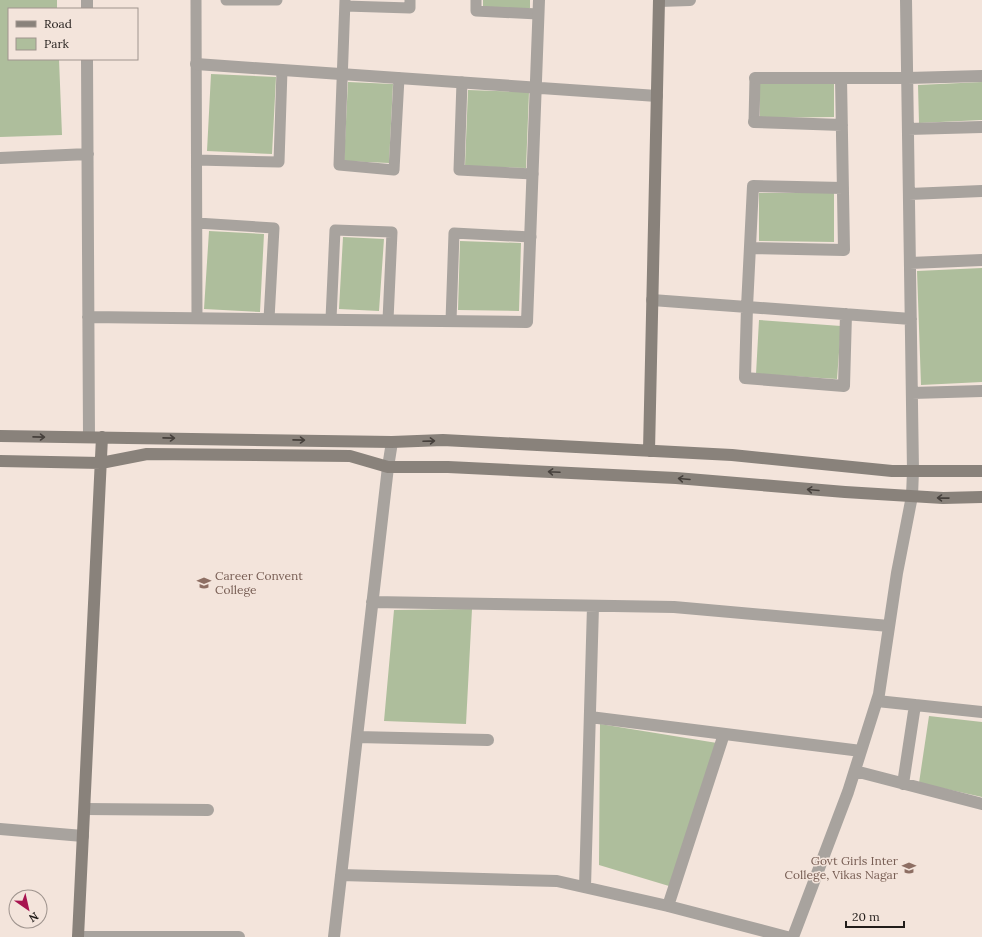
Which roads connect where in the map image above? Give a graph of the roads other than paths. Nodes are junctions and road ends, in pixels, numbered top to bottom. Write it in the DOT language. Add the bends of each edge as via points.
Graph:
graph roads {
  1 [pos="196,0"];
  2 [pos="226,0"];
  3 [pos="278,0"];
  4 [pos="410,0"];
  5 [pos="476,0"];
  6 [pos="539,0"];
  7 [pos="690,0"];
  8 [pos="906,0"];
  9 [pos="659,1"];
  10 [pos="345,3"];
  11 [pos="538,14"];
  12 [pos="87,60"];
  13 [pos="196,64"];
  14 [pos="282,70"];
  15 [pos="343,74"];
  16 [pos="982,76"];
  17 [pos="399,78"];
  18 [pos="755,78"];
  19 [pos="841,78"];
  20 [pos="908,78"];
  21 [pos="462,82"];
  22 [pos="536,88"];
  23 [pos="657,96"];
  24 [pos="754,122"];
  25 [pos="842,125"];
  26 [pos="982,127"];
  27 [pos="908,129"];
  28 [pos="88,154"];
  29 [pos="0,158"];
  30 [pos="197,160"];
  31 [pos="533,174"];
  32 [pos="843,188"];
  33 [pos="982,191"];
  34 [pos="909,194"];
  35 [pos="197,223"];
  36 [pos="531,237"];
  37 [pos="750,248"];
  38 [pos="982,260"];
  39 [pos="910,263"];
  40 [pos="652,300"];
  41 [pos="747,307"];
  42 [pos="846,314"];
  43 [pos="88,317"];
  44 [pos="197,318"];
  45 [pos="269,319"];
  46 [pos="331,319"];
  47 [pos="911,319"];
  48 [pos="388,320"];
  49 [pos="451,321"];
  50 [pos="982,391"];
  51 [pos="912,393"];
  52 [pos="0,436"];
  53 [pos="89,437"];
  54 [pos="102,437"];
  55 [pos="392,442"];
  56 [pos="649,451"];
  57 [pos="0,461"];
  58 [pos="101,463"];
  59 [pos="388,467"];
  60 [pos="913,471"];
  61 [pos="982,471"];
  62 [pos="912,496"];
  63 [pos="982,497"];
  64 [pos="372,602"];
  65 [pos="594,606"];
  66 [pos="889,626"];
  67 [pos="877,701"];
  68 [pos="915,705"];
  69 [pos="982,712"];
  70 [pos="590,717"];
  71 [pos="724,734"];
  72 [pos="357,737"];
  73 [pos="488,740"];
  74 [pos="861,751"];
  75 [pos="855,771"];
  76 [pos="903,784"];
  77 [pos="982,804"];
  78 [pos="85,808"];
  79 [pos="208,810"];
  80 [pos="0,829"];
  81 [pos="83,836"];
  82 [pos="341,875"];
  83 [pos="585,887"];
  84 [pos="668,906"];
  85 [pos="78,937"];
  86 [pos="238,937"];
  87 [pos="334,937"];
  88 [pos="787,937"];
  89 [pos="793,937"];
  1 -- 13 [label="lane"];
  2 -- 3 [label="lane"];
  4 -- 10 [label="lane" via="410,8"];
  5 -- 11 [label="lane" via="476,12"];
  6 -- 11 [label="street"];
  7 -- 9 [label="street"];
  8 -- 20 [label="street"];
  9 -- 23 [label="street"];
  10 -- 15 [label="lane"];
  11 -- 22 [label="street"];
  12 -- 28 [label="street"];
  13 -- 14 [label="street"];
  13 -- 30 [label="lane"];
  14 -- 15 [label="street"];
  14 -- 30 [label="lane" via="279,162"];
  15 -- 17 [label="street"];
  15 -- 17 [label="lane" via="339,165 394,170"];
  16 -- 20 [label="street"];
  17 -- 21 [label="street"];
  18 -- 19 [label="street"];
  18 -- 24 [label="lane"];
  19 -- 20 [label="street"];
  19 -- 25 [label="street"];
  20 -- 27 [label="street"];
  21 -- 22 [label="street"];
  21 -- 31 [label="lane" via="458,170"];
  22 -- 23 [label="street"];
  22 -- 31 [label="street"];
  23 -- 40 [label="street"];
  24 -- 25 [label="street"];
  25 -- 32 [label="street"];
  26 -- 27 [label="street"];
  27 -- 34 [label="street"];
  28 -- 29 [label="street"];
  28 -- 43 [label="street"];
  30 -- 35 [label="lane"];
  31 -- 36 [label="street"];
  32 -- 37 [label="street" via="753,186"];
  32 -- 37 [label="street" via="844,250"];
  33 -- 34 [label="street"];
  34 -- 39 [label="street"];
  35 -- 44 [label="lane"];
  35 -- 45 [label="lane" via="274,228"];
  36 -- 49 [label="street" via="527,322"];
  36 -- 49 [label="lane" via="454,233"];
  37 -- 41 [label="street"];
  38 -- 39 [label="street"];
  39 -- 47 [label="street"];
  40 -- 41 [label="street"];
  40 -- 56 [label="street"];
  41 -- 42 [label="street"];
  41 -- 42 [label="street" via="745,378 844,386"];
  42 -- 47 [label="street"];
  43 -- 44 [label="street"];
  43 -- 53 [label="street"];
  44 -- 45 [label="street"];
  45 -- 46 [label="street"];
  46 -- 48 [label="street"];
  46 -- 48 [label="lane" via="336,230 392,232"];
  47 -- 51 [label="street"];
  48 -- 49 [label="street"];
  50 -- 51 [label="street"];
  51 -- 60 [label="street"];
  52 -- 53 [label="street, one-way"];
  53 -- 54 [label="street"];
  54 -- 55 [label="street, one-way"];
  54 -- 58 [label="street"];
  55 -- 56 [label="street, one-way" via="443,440"];
  55 -- 59 [label="street"];
  56 -- 60 [label="street" via="732,455"];
  57 -- 58 [label="street"];
  58 -- 59 [label="street" via="147,454 350,456"];
  58 -- 78 [label="street"];
  62 -- 59 [label="street, one-way" via="676,478"];
  59 -- 64 [label="street"];
  60 -- 61 [label="street"];
  60 -- 62 [label="street"];
  63 -- 62 [label="street, one-way"];
  62 -- 66 [label="street" via="896,573"];
  64 -- 65 [label="street"];
  64 -- 72 [label="street"];
  65 -- 66 [label="street" via="674,607"];
  65 -- 70 [label="street"];
  66 -- 67 [label="street"];
  67 -- 68 [label="street"];
  67 -- 74 [label="street"];
  68 -- 69 [label="street"];
  68 -- 76 [label="street"];
  70 -- 71 [label="street"];
  70 -- 83 [label="street"];
  71 -- 74 [label="street"];
  71 -- 84 [label="street"];
  72 -- 73 [label="street"];
  72 -- 82 [label="street"];
  74 -- 75 [label="street"];
  75 -- 76 [label="street"];
  75 -- 89 [label="street"];
  76 -- 77 [label="street"];
  78 -- 79 [label="street"];
  78 -- 81 [label="street"];
  80 -- 81 [label="street"];
  81 -- 85 [label="street"];
  82 -- 83 [label="street" via="557,881"];
  82 -- 87 [label="street"];
  83 -- 84 [label="street"];
  84 -- 88 [label="street"];
  85 -- 86 [label="street"];
}
